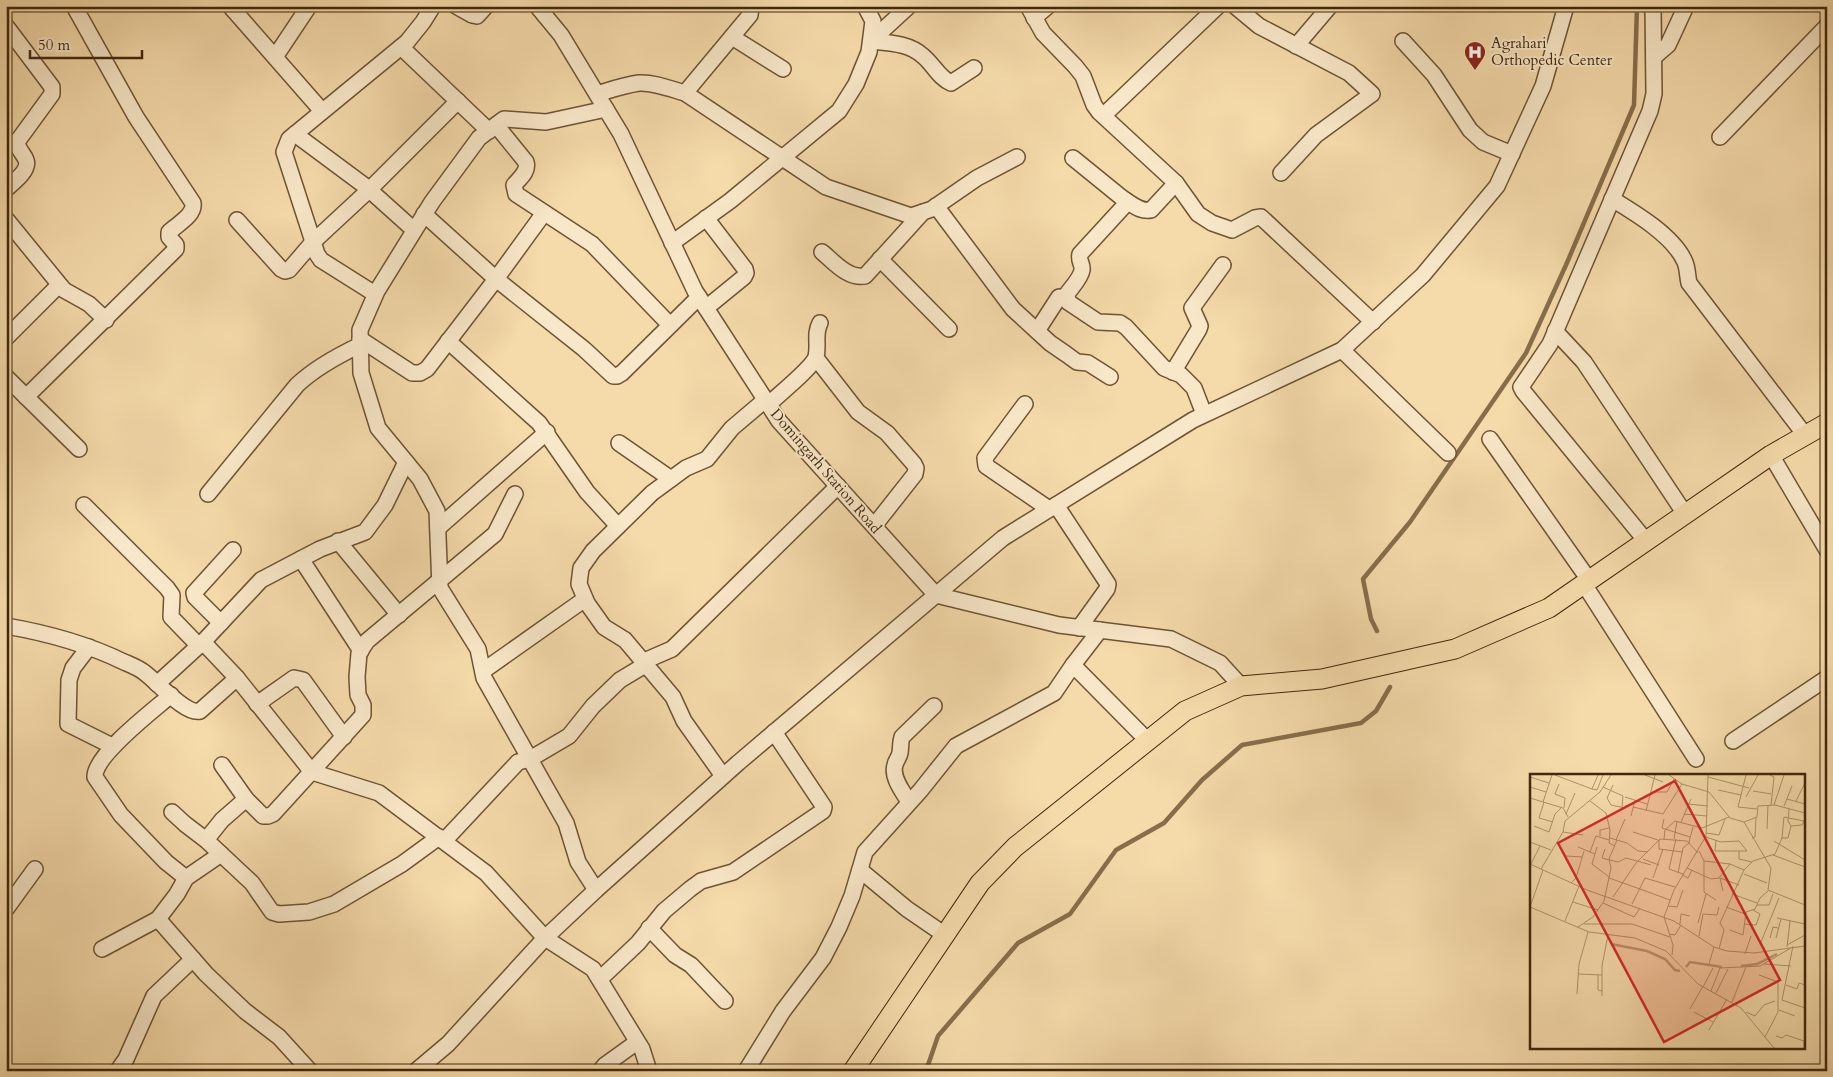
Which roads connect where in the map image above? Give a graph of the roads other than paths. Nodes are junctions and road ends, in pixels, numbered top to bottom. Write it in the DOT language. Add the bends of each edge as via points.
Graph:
graph roads {
  1 [pos="74,6"];
  2 [pos="230,6"];
  3 [pos="309,6"];
  4 [pos="432,6"];
  5 [pos="456,6"];
  6 [pos="486,6"];
  7 [pos="537,6"];
  8 [pos="751,6"];
  9 [pos="865,6"];
  10 [pos="909,6"];
  11 [pos="1048,6"];
  12 [pos="1218,6"];
  13 [pos="1235,6"];
  14 [pos="1330,6"];
  15 [pos="1566,6"];
  16 [pos="1653,6"];
  17 [pos="1686,6"];
  18 [pos="1031,12"];
  19 [pos="6,26"];
  20 [pos="1827,26"];
  21 [pos="732,37"];
  22 [pos="871,40"];
  23 [pos="1403,41"];
  24 [pos="1296,46"];
  25 [pos="401,47"];
  26 [pos="1654,56"];
  27 [pos="275,57"];
  28 [pos="974,68"];
  29 [pos="783,69"];
  30 [pos="685,93"];
  31 [pos="597,94"];
  32 [pos="458,101"];
  33 [pos="606,109"];
  34 [pos="322,111"];
  35 [pos="1104,115"];
  36 [pos="492,128"];
  37 [pos="295,134"];
  38 [pos="1720,137"];
  39 [pos="1512,154"];
  40 [pos="1017,157"];
  41 [pos="782,158"];
  42 [pos="1073,158"];
  43 [pos="1281,173"];
  44 [pos="1176,184"];
  45 [pos="6,189"];
  46 [pos="369,190"];
  47 [pos="1612,199"];
  48 [pos="1125,200"];
  49 [pos="929,209"];
  50 [pos="544,213"];
  51 [pos="424,214"];
  52 [pos="706,218"];
  53 [pos="6,219"];
  54 [pos="237,220"];
  55 [pos="414,230"];
  56 [pos="313,242"];
  57 [pos="672,243"];
  58 [pos="822,252"];
  59 [pos="880,259"];
  60 [pos="1223,265"];
  61 [pos="496,279"];
  62 [pos="59,285"];
  63 [pos="375,294"];
  64 [pos="1059,297"];
  65 [pos="702,302"];
  66 [pos="106,320"];
  67 [pos="1373,322"];
  68 [pos="820,323"];
  69 [pos="670,325"];
  70 [pos="949,329"];
  71 [pos="1555,330"];
  72 [pos="1036,331"];
  73 [pos="6,338"];
  74 [pos="448,341"];
  75 [pos="360,342"];
  76 [pos="1342,350"];
  77 [pos="816,358"];
  78 [pos="1173,372"];
  79 [pos="1110,377"];
  80 [pos="6,378"];
  81 [pos="26,397"];
  82 [pos="767,402"];
  83 [pos="1025,404"];
  84 [pos="1204,414"];
  85 [pos="1827,423"];
  86 [pos="547,432"];
  87 [pos="1805,435"];
  88 [pos="1490,439"];
  89 [pos="619,443"];
  90 [pos="79,449"];
  91 [pos="1448,453"];
  92 [pos="1771,455"];
  93 [pos="406,462"];
  94 [pos="671,480"];
  95 [pos="838,486"];
  96 [pos="208,494"];
  97 [pos="515,494"];
  98 [pos="84,505"];
  99 [pos="1053,507"];
  100 [pos="1685,514"];
  101 [pos="618,526"];
  102 [pos="874,526"];
  103 [pos="438,528"];
  104 [pos="338,541"];
  105 [pos="1646,541"];
  106 [pos="233,550"];
  107 [pos="1827,550"];
  108 [pos="301,559"];
  109 [pos="440,579"];
  110 [pos="1586,582"];
  111 [pos="936,595"];
  112 [pos="585,599"];
  113 [pos="399,615"];
  114 [pos="221,623"];
  115 [pos="6,626"];
  116 [pos="1079,628"];
  117 [pos="1100,630"];
  118 [pos="201,644"];
  119 [pos="89,647"];
  120 [pos="361,651"];
  121 [pos="643,663"];
  122 [pos="1072,665"];
  123 [pos="483,671"];
  124 [pos="237,678"];
  125 [pos="1827,678"];
  126 [pos="157,684"];
  127 [pos="1241,686"];
  128 [pos="171,695"];
  129 [pos="257,704"];
  130 [pos="934,706"];
  131 [pos="774,732"];
  132 [pos="344,737"];
  133 [pos="1147,740"];
  134 [pos="1733,741"];
  135 [pos="112,746"];
  136 [pos="530,759"];
  137 [pos="1696,759"];
  138 [pos="222,765"];
  139 [pos="312,772"];
  140 [pos="723,776"];
  141 [pos="246,799"];
  142 [pos="909,802"];
  143 [pos="172,812"];
  144 [pos="441,839"];
  145 [pos="206,840"];
  146 [pos="221,854"];
  147 [pos="35,869"];
  148 [pos="860,870"];
  149 [pos="186,878"];
  150 [pos="596,890"];
  151 [pos="6,909"];
  152 [pos="158,919"];
  153 [pos="650,928"];
  154 [pos="944,935"];
  155 [pos="545,938"];
  156 [pos="102,949"];
  157 [pos="193,959"];
  158 [pos="600,979"];
  159 [pos="724,1000"];
  160 [pos="638,1042"];
  161 [pos="119,1069"];
  162 [pos="310,1071"];
  163 [pos="416,1071"];
  164 [pos="600,1071"];
  165 [pos="649,1071"];
  166 [pos="746,1071"];
  167 [pos="853,1071"];
  1 -- 66 [label="street" via="136,117 194,208 169,232 168,237 176,245 176,250"];
  2 -- 27 [label="street"];
  3 -- 27 [label="street"];
  4 -- 25 [label="street" via="424,22"];
  5 -- 6 [label="street" via="472,16 477,16"];
  7 -- 31 [label="street, Domingarh Station Road" via="561,36"];
  8 -- 21 [label="street" via="750,15"];
  9 -- 22 [label="street" via="874,21"];
  10 -- 22 [label="street"];
  11 -- 18 [label="street"];
  12 -- 35 [label="street"];
  13 -- 24 [label="street" via="1259,26"];
  14 -- 24 [label="street"];
  15 -- 39 [label="street" via="1543,86"];
  16 -- 26 [label="street"];
  17 -- 26 [label="street" via="1668,45"];
  18 -- 35 [label="street" via="1042,33 1083,76 1094,105"];
  19 -- 45 [label="street" via="52,87 52,94 17,142 27,166"];
  20 -- 38 [label="street"];
  21 -- 29 [label="street"];
  21 -- 30 [label="street"];
  22 -- 28 [label="street" via="909,47 951,83"];
  22 -- 41 [label="street" via="856,84 839,111"];
  23 -- 39 [label="street" via="1434,75 1470,130 1484,142"];
  24 -- 43 [label="street" via="1348,73 1372,94 1316,135"];
  25 -- 32 [label="street"];
  25 -- 34 [label="street"];
  26 -- 47 [label="street" via="1654,94 1650,111"];
  27 -- 34 [label="street"];
  30 -- 31 [label="street" via="641,83"];
  30 -- 41 [label="street"];
  31 -- 33 [label="street, Domingarh Station Road"];
  32 -- 36 [label="street"];
  32 -- 46 [label="street"];
  33 -- 36 [label="street" via="546,122 504,119"];
  33 -- 57 [label="street, Domingarh Station Road"];
  34 -- 37 [label="street"];
  35 -- 44 [label="street"];
  36 -- 50 [label="street" via="528,166 514,185 516,194"];
  36 -- 51 [label="street" via="479,138"];
  37 -- 46 [label="street"];
  37 -- 56 [label="street" via="284,152"];
  39 -- 67 [label="street" via="1497,186 1424,274"];
  40 -- 49 [label="street"];
  41 -- 49 [label="street" via="826,187 911,216"];
  41 -- 52 [label="street"];
  42 -- 48 [label="street"];
  44 -- 48 [label="street" via="1151,210 1141,210"];
  44 -- 67 [label="street" via="1198,214 1226,229 1232,230 1261,217"];
  46 -- 55 [label="street"];
  46 -- 56 [label="street"];
  47 -- 71 [label="street"];
  47 -- 87 [label="street" via="1648,221 1682,256 1690,283"];
  48 -- 78 [label="street" via="1125,206 1080,254 1082,272 1067,294 1068,302 1098,322 1126,326 1164,368"];
  49 -- 59 [label="street"];
  49 -- 72 [label="street" via="1013,309"];
  50 -- 61 [label="street"];
  50 -- 69 [label="street" via="592,244"];
  51 -- 55 [label="street"];
  51 -- 61 [label="street"];
  52 -- 57 [label="street"];
  52 -- 65 [label="street" via="746,273"];
  53 -- 62 [label="street"];
  54 -- 56 [label="street" via="285,271"];
  55 -- 63 [label="street"];
  56 -- 63 [label="street" via="321,260"];
  57 -- 65 [label="street, Domingarh Station Road"];
  58 -- 59 [label="street" via="846,272 859,277 865,276"];
  59 -- 70 [label="street"];
  60 -- 78 [label="street" via="1192,308 1200,326"];
  61 -- 69 [label="street" via="613,376 622,373"];
  61 -- 74 [label="street"];
  62 -- 66 [label="street" via="89,304"];
  62 -- 73 [label="street"];
  63 -- 75 [label="street" via="360,330"];
  64 -- 72 [label="street"];
  65 -- 69 [label="street"];
  65 -- 82 [label="street, Domingarh Station Road"];
  66 -- 81 [label="street"];
  67 -- 76 [label="street"];
  68 -- 77 [label="street"];
  71 -- 100 [label="street" via="1584,362"];
  71 -- 105 [label="street" via="1550,344 1522,387 1523,391"];
  72 -- 79 [label="street" via="1077,362 1088,363"];
  74 -- 75 [label="street" via="420,373 412,373"];
  74 -- 86 [label="street"];
  75 -- 93 [label="street" via="361,373 378,428"];
  75 -- 96 [label="street" via="296,385"];
  76 -- 84 [label="street"];
  76 -- 91 [label="street"];
  77 -- 82 [label="street"];
  77 -- 102 [label="street" via="858,412 895,440 916,468 915,474"];
  78 -- 84 [label="street" via="1194,388"];
  80 -- 81 [label="street"];
  81 -- 90 [label="street"];
  82 -- 94 [label="street" via="732,428 707,459 686,468"];
  82 -- 95 [label="street, Domingarh Station Road" via="779,421"];
  83 -- 99 [label="street" via="984,462"];
  84 -- 99 [label="street"];
  85 -- 87 [label="main road"];
  86 -- 101 [label="street" via="587,492"];
  86 -- 103 [label="street"];
  87 -- 92 [label="main road"];
  88 -- 110 [label="street"];
  89 -- 94 [label="street"];
  92 -- 100 [label="main road"];
  92 -- 107 [label="street"];
  93 -- 103 [label="street" via="420,479 437,511"];
  93 -- 104 [label="street" via="372,524 365,532"];
  94 -- 101 [label="street" via="652,493"];
  95 -- 102 [label="street, Domingarh Station Road"];
  95 -- 121 [label="street" via="672,649"];
  97 -- 109 [label="street" via="495,534"];
  98 -- 118 [label="street" via="167,588 172,595 171,616"];
  99 -- 111 [label="street" via="1003,538"];
  99 -- 116 [label="street" via="1108,584"];
  100 -- 105 [label="main road"];
  101 -- 112 [label="street" via="581,568 579,584"];
  102 -- 111 [label="street, Domingarh Station Road"];
  103 -- 109 [label="street"];
  104 -- 108 [label="street"];
  104 -- 113 [label="street"];
  105 -- 110 [label="main road"];
  106 -- 114 [label="street" via="194,593 194,597"];
  108 -- 114 [label="street" via="261,580"];
  108 -- 120 [label="street"];
  109 -- 113 [label="street"];
  109 -- 123 [label="street" via="440,588 478,649"];
  110 -- 127 [label="main road" via="1549,608 1455,649 1322,678"];
  110 -- 137 [label="street"];
  111 -- 116 [label="street"];
  111 -- 131 [label="street"];
  112 -- 121 [label="street" via="604,627 625,640"];
  112 -- 123 [label="street"];
  113 -- 120 [label="street" via="367,641"];
  114 -- 118 [label="street"];
  115 -- 119 [label="street"];
  116 -- 117 [label="street"];
  117 -- 122 [label="street"];
  117 -- 127 [label="street" via="1171,639 1220,663"];
  118 -- 124 [label="street"];
  118 -- 126 [label="street"];
  119 -- 126 [label="street" via="143,672"];
  119 -- 135 [label="street" via="71,674 68,724"];
  120 -- 132 [label="street" via="356,677 363,714"];
  121 -- 136 [label="street" via="613,686 569,736"];
  121 -- 140 [label="street" via="673,698 684,721"];
  122 -- 133 [label="street"];
  122 -- 142 [label="street" via="1054,693 956,746"];
  123 -- 136 [label="street"];
  124 -- 128 [label="street" via="200,711 187,708"];
  124 -- 129 [label="street"];
  125 -- 134 [label="street"];
  126 -- 128 [label="street"];
  127 -- 133 [label="main road" via="1184,711"];
  128 -- 135 [label="street"];
  129 -- 132 [label="street" via="294,678 299,678"];
  129 -- 139 [label="street"];
  130 -- 142 [label="street" via="902,737 900,755 894,765 899,785"];
  131 -- 140 [label="street"];
  131 -- 153 [label="street" via="824,807 823,811 733,872 701,881 664,911"];
  132 -- 139 [label="street"];
  133 -- 154 [label="main road" via="1015,847 980,882"];
  135 -- 149 [label="street" via="95,773 97,781 122,816"];
  136 -- 144 [label="street" via="518,762"];
  136 -- 150 [label="street" via="566,823 578,862"];
  138 -- 141 [label="street"];
  139 -- 141 [label="street" via="273,814 263,816"];
  139 -- 144 [label="street" via="379,793"];
  140 -- 150 [label="street"];
  141 -- 145 [label="street" via="222,820"];
  142 -- 148 [label="street" via="865,852"];
  143 -- 145 [label="street"];
  144 -- 146 [label="street" via="334,904 310,912 289,914 272,912 252,883"];
  144 -- 155 [label="street" via="486,873"];
  145 -- 146 [label="street"];
  146 -- 149 [label="street"];
  147 -- 151 [label="street"];
  148 -- 154 [label="street"];
  148 -- 166 [label="street" via="839,927 823,958 782,1012"];
  149 -- 152 [label="street"];
  150 -- 155 [label="street"];
  152 -- 156 [label="street"];
  152 -- 157 [label="street"];
  153 -- 158 [label="street" via="633,949"];
  153 -- 159 [label="street"];
  154 -- 167 [label="main road"];
  155 -- 158 [label="street" via="593,969"];
  155 -- 163 [label="street" via="448,1044"];
  157 -- 161 [label="street" via="154,996"];
  157 -- 162 [label="street" via="245,1011 280,1037"];
  158 -- 160 [label="street"];
  160 -- 164 [label="street"];
  160 -- 165 [label="street"];
}
